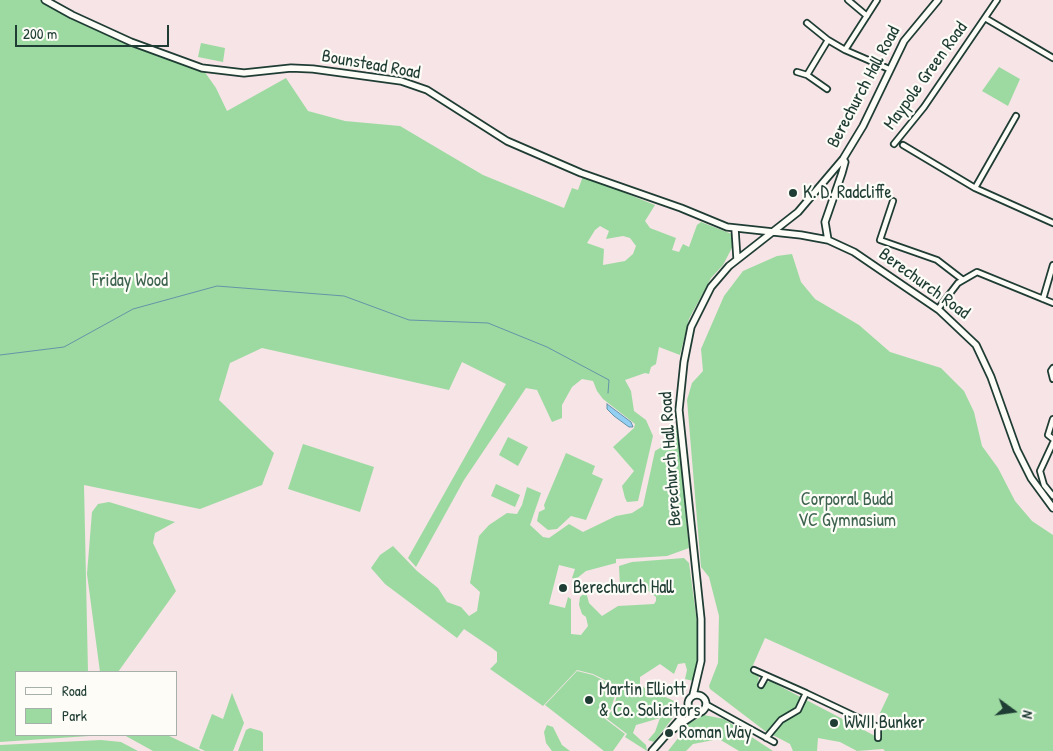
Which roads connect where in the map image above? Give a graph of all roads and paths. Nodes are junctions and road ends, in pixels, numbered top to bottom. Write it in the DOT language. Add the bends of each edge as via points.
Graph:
graph roads {
  1 [pos="45,0"];
  2 [pos="848,0"];
  3 [pos="877,0"];
  4 [pos="938,0"];
  5 [pos="997,0"];
  6 [pos="867,16"];
  7 [pos="985,18"];
  8 [pos="807,22"];
  9 [pos="828,40"];
  10 [pos="845,50"];
  11 [pos="1053,58"];
  12 [pos="889,69"];
  13 [pos="797,72"];
  14 [pos="807,75"];
  15 [pos="827,89"];
  16 [pos="1016,116"];
  17 [pos="894,144"];
  18 [pos="903,145"];
  19 [pos="843,159"];
  20 [pos="975,188"];
  21 [pos="893,201"];
  22 [pos="786,222"];
  23 [pos="1053,223"];
  24 [pos="735,229"];
  25 [pos="773,233"];
  26 [pos="793,234"];
  27 [pos="828,240"];
  28 [pos="737,259"];
  29 [pos="1053,265"];
  30 [pos="963,280"];
  31 [pos="1043,299"];
  32 [pos="1053,303"];
  33 [pos="938,309"];
  34 [pos="1053,368"];
  35 [pos="1053,379"];
  36 [pos="1053,419"];
  37 [pos="1053,438"];
  38 [pos="1053,444"];
  39 [pos="1053,496"];
  40 [pos="1053,508"];
  41 [pos="754,670"];
  42 [pos="699,675"];
  43 [pos="766,676"];
  44 [pos="761,685"];
  45 [pos="806,693"];
  46 [pos="693,695"];
  47 [pos="701,695"];
  48 [pos="707,704"];
  49 [pos="689,709"];
  50 [pos="697,713"];
  51 [pos="885,721"];
  52 [pos="878,727"];
  53 [pos="670,731"];
  54 [pos="766,738"];
  55 [pos="878,738"];
  56 [pos="774,742"];
  57 [pos="652,751"];
  1 -- 24 [label="street, Bounstead Road" via="93,25 202,68 244,73 313,69 401,81 453,105 491,133 536,155"];
  2 -- 6 [label="street"];
  3 -- 6 [label="street"];
  4 -- 12 [label="street, Berechurch Hall Road" via="912,29"];
  5 -- 7 [label="street, Maypole Green Road"];
  6 -- 10 [label="street"];
  7 -- 11 [label="street"];
  7 -- 17 [label="street, Maypole Green Road" via="928,102"];
  8 -- 9 [label="street"];
  9 -- 10 [label="street"];
  9 -- 14 [label="street"];
  10 -- 12 [label="street"];
  12 -- 19 [label="street, Berechurch Hall Road" via="866,120"];
  13 -- 14 [label="street"];
  14 -- 15 [label="street"];
  16 -- 20 [label="street"];
  18 -- 20 [label="street"];
  19 -- 22 [label="street, Berechurch Hall Road" via="817,192"];
  19 -- 27 [label="street" via="842,173 825,222"];
  20 -- 23 [label="street"];
  21 -- 30 [label="street" via="880,240 937,260"];
  22 -- 25 [label="street, Berechurch Hall Road"];
  22 -- 26 [label="street"];
  24 -- 25 [label="street, Bounstead Road"];
  24 -- 28 [label="street"];
  25 -- 26 [label="street, Berechurch Road"];
  25 -- 28 [label="street, Berechurch Hall Road"];
  26 -- 27 [label="street, Berechurch Road"];
  27 -- 33 [label="street, Berechurch Road" via="854,252"];
  28 -- 42 [label="street, Berechurch Hall Road" via="711,287 691,327 680,393 701,619"];
  29 -- 31 [label="street"];
  30 -- 31 [label="street" via="977,272"];
  30 -- 33 [label="street"];
  31 -- 32 [label="street"];
  33 -- 40 [label="street, Berechurch Road" via="979,350 1017,450 1031,478"];
  34 -- 35 [label="street"];
  36 -- 37 [label="street" via="1048,435"];
  38 -- 39 [label="street" via="1040,471"];
  41 -- 43 [label="street"];
  42 -- 46 [label="street, Berechurch Hall Road"];
  42 -- 47 [label="street, Berechurch Hall Road"];
  43 -- 44 [label="street"];
  43 -- 45 [label="street"];
  45 -- 52 [label="street"];
  45 -- 54 [label="street" via="798,710 781,720"];
  46 -- 47 [label="street"];
  46 -- 49 [label="street" via="688,702"];
  47 -- 48 [label="street"];
  48 -- 50 [label="street" via="705,710"];
  48 -- 54 [label="street"];
  49 -- 50 [label="street"];
  49 -- 53 [label="street"];
  50 -- 53 [label="street"];
  51 -- 52 [label="street"];
  52 -- 55 [label="street"];
  53 -- 57 [label="street"];
  54 -- 56 [label="street"];
}
